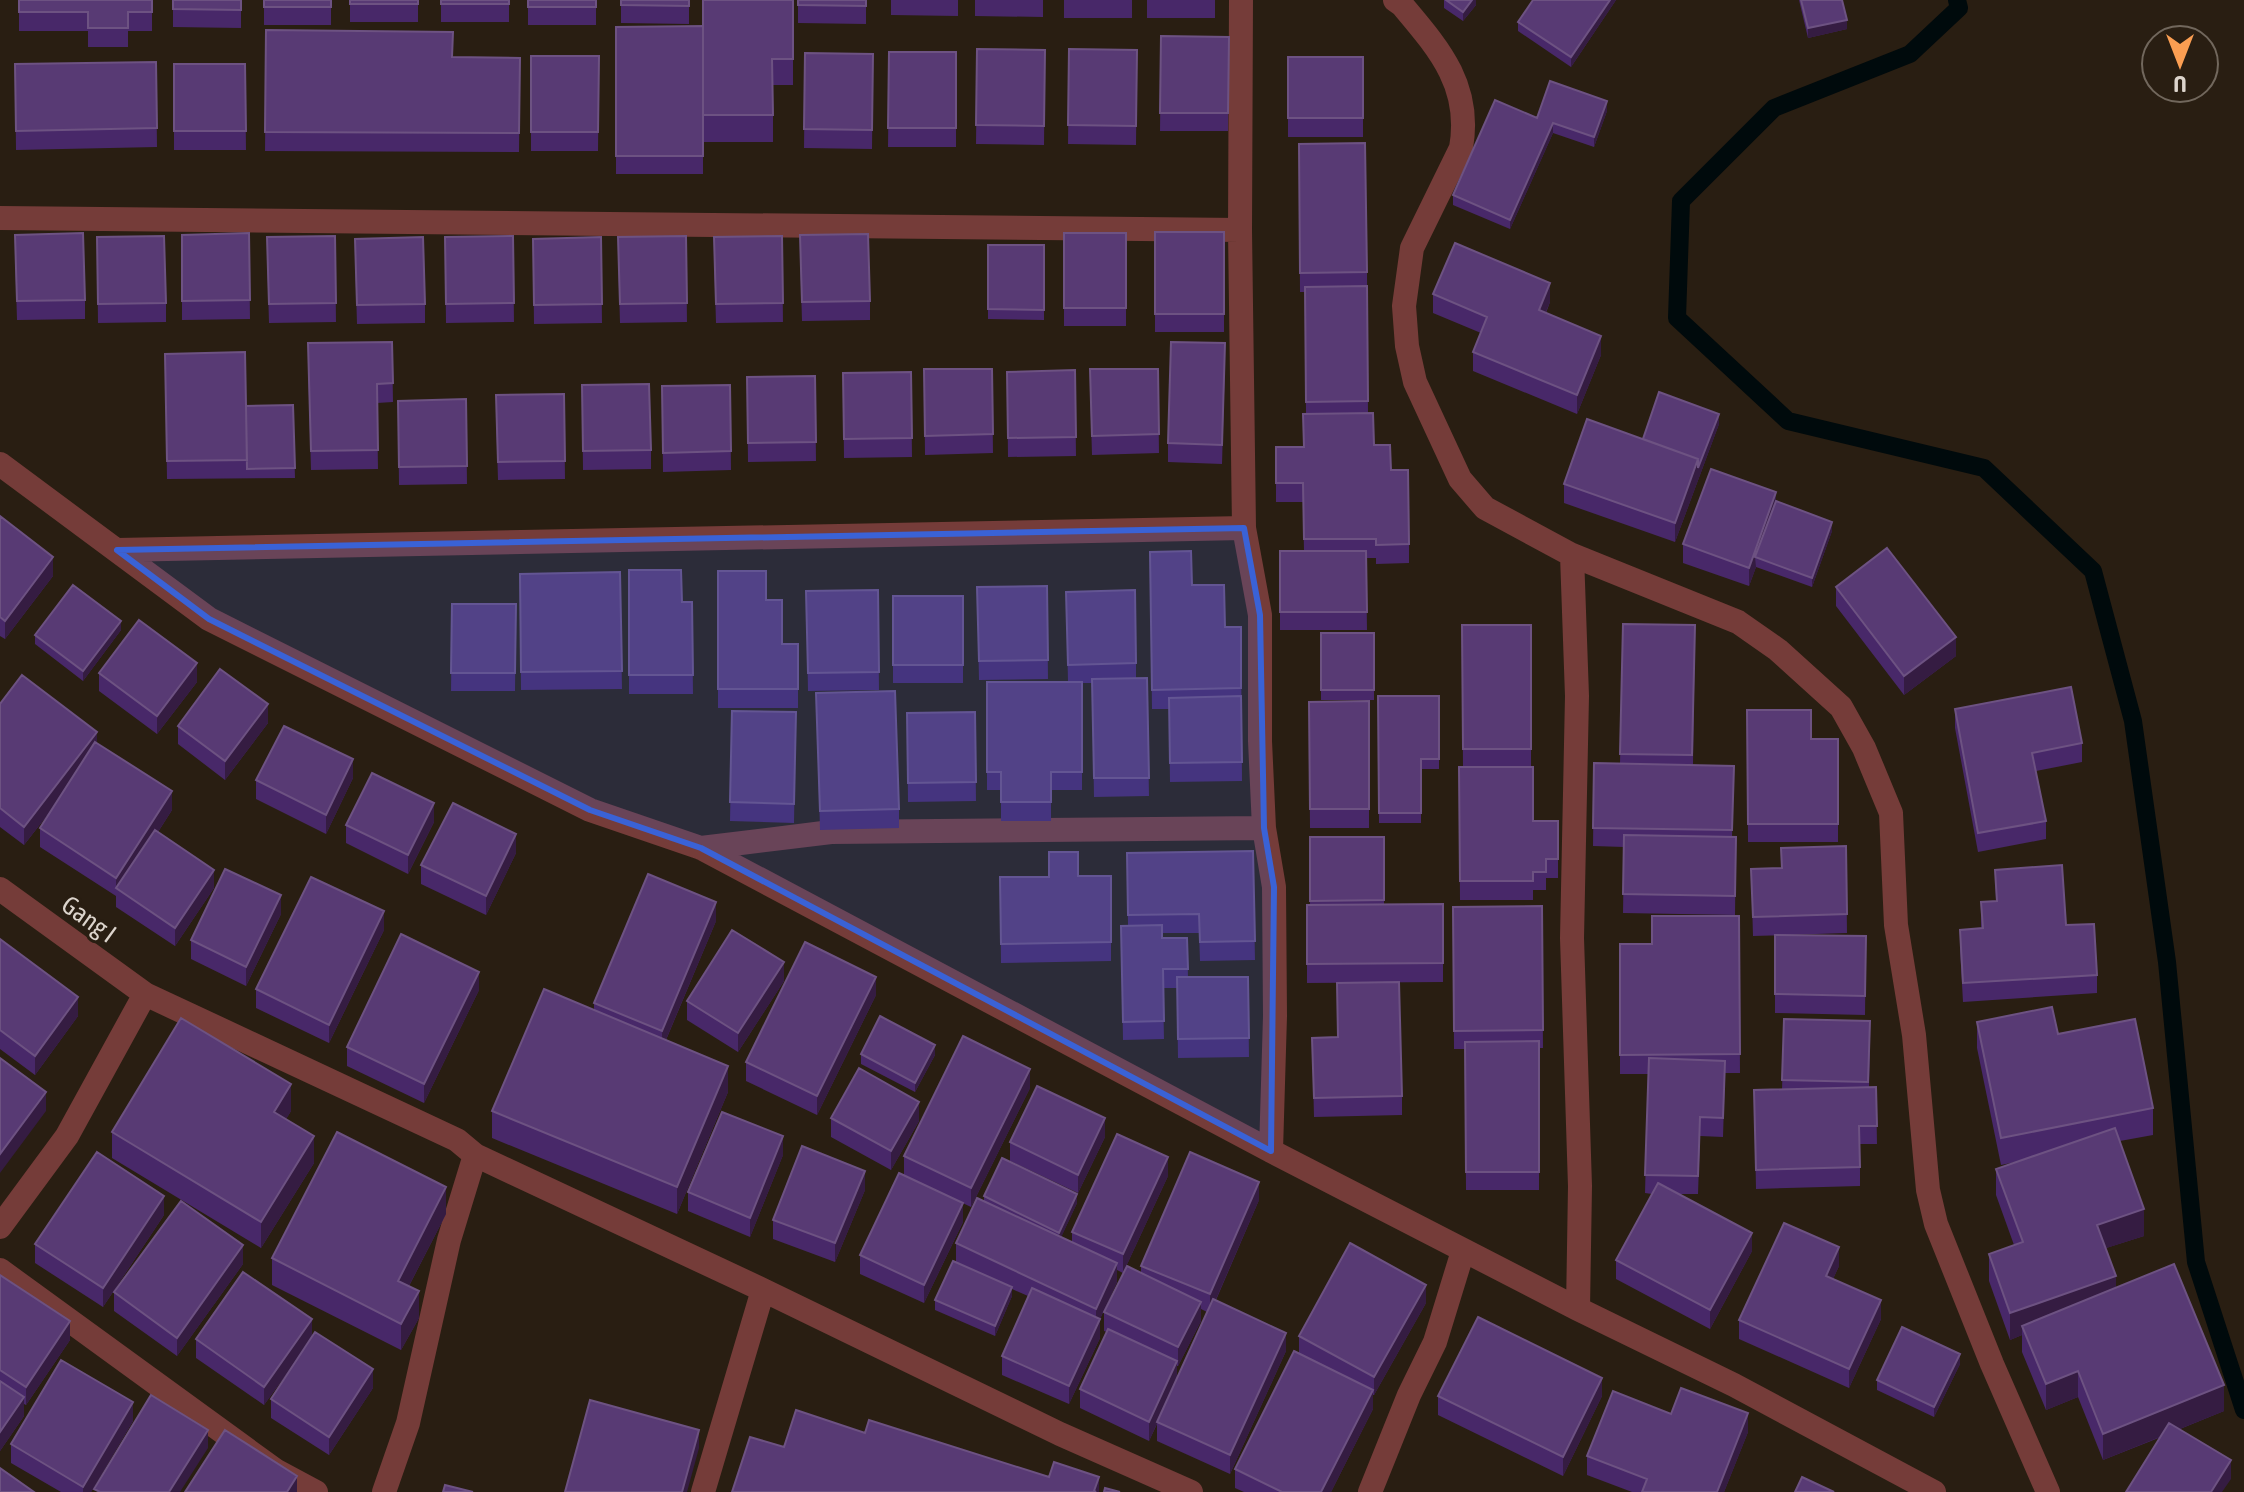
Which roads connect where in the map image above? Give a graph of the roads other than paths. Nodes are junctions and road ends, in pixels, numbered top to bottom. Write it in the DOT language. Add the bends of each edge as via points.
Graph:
graph roads {
  1 [pos="1241,0"];
  2 [pos="1395,0"];
  3 [pos="0,218"];
  4 [pos="1240,230"];
  5 [pos="0,464"];
  6 [pos="1244,528"];
  7 [pos="117,550"];
  8 [pos="1572,555"];
  9 [pos="1264,828"];
  10 [pos="701,848"];
  11 [pos="0,889"];
  12 [pos="145,994"];
  13 [pos="1271,1151"];
  14 [pos="475,1155"];
  15 [pos="0,1227"];
  16 [pos="1463,1251"];
  17 [pos="0,1270"];
  18 [pos="763,1290"];
  19 [pos="1578,1309"];
  20 [pos="316,1492"];
  21 [pos="384,1492"];
  22 [pos="703,1492"];
  23 [pos="1191,1492"];
  24 [pos="1370,1492"];
  25 [pos="1934,1492"];
  26 [pos="2048,1492"];
  1 -- 4 [label="street"];
  2 -- 8 [label="street" via="1438,47 1460,96 1464,131 1461,148 1412,248 1404,306 1415,382 1460,479 1485,508"];
  3 -- 4 [label="street"];
  4 -- 6 [label="street"];
  5 -- 7 [label="street"];
  6 -- 7 [label="street"];
  6 -- 9 [label="street" via="1260,615"];
  7 -- 10 [label="street" via="209,619 590,810"];
  8 -- 19 [label="street"];
  8 -- 26 [label="street" via="1738,622 1841,707 1864,748 1891,813 1896,925 1936,1224"];
  9 -- 10 [label="street" via="831,832"];
  9 -- 13 [label="street" via="1274,887"];
  10 -- 13 [label="street"];
  11 -- 12 [label="street, Gang I"];
  12 -- 14 [label="street, Gang I" via="457,1140"];
  12 -- 15 [label="street" via="67,1136"];
  13 -- 16 [label="street"];
  14 -- 18 [label="street, Gang I"];
  14 -- 21 [label="street" via="449,1240 408,1423"];
  16 -- 19 [label="street"];
  16 -- 24 [label="street" via="1435,1342"];
  17 -- 20 [label="street" via="275,1470"];
  18 -- 22 [label="street"];
  18 -- 23 [label="street, Gang I"];
  19 -- 25 [label="street"];
}
